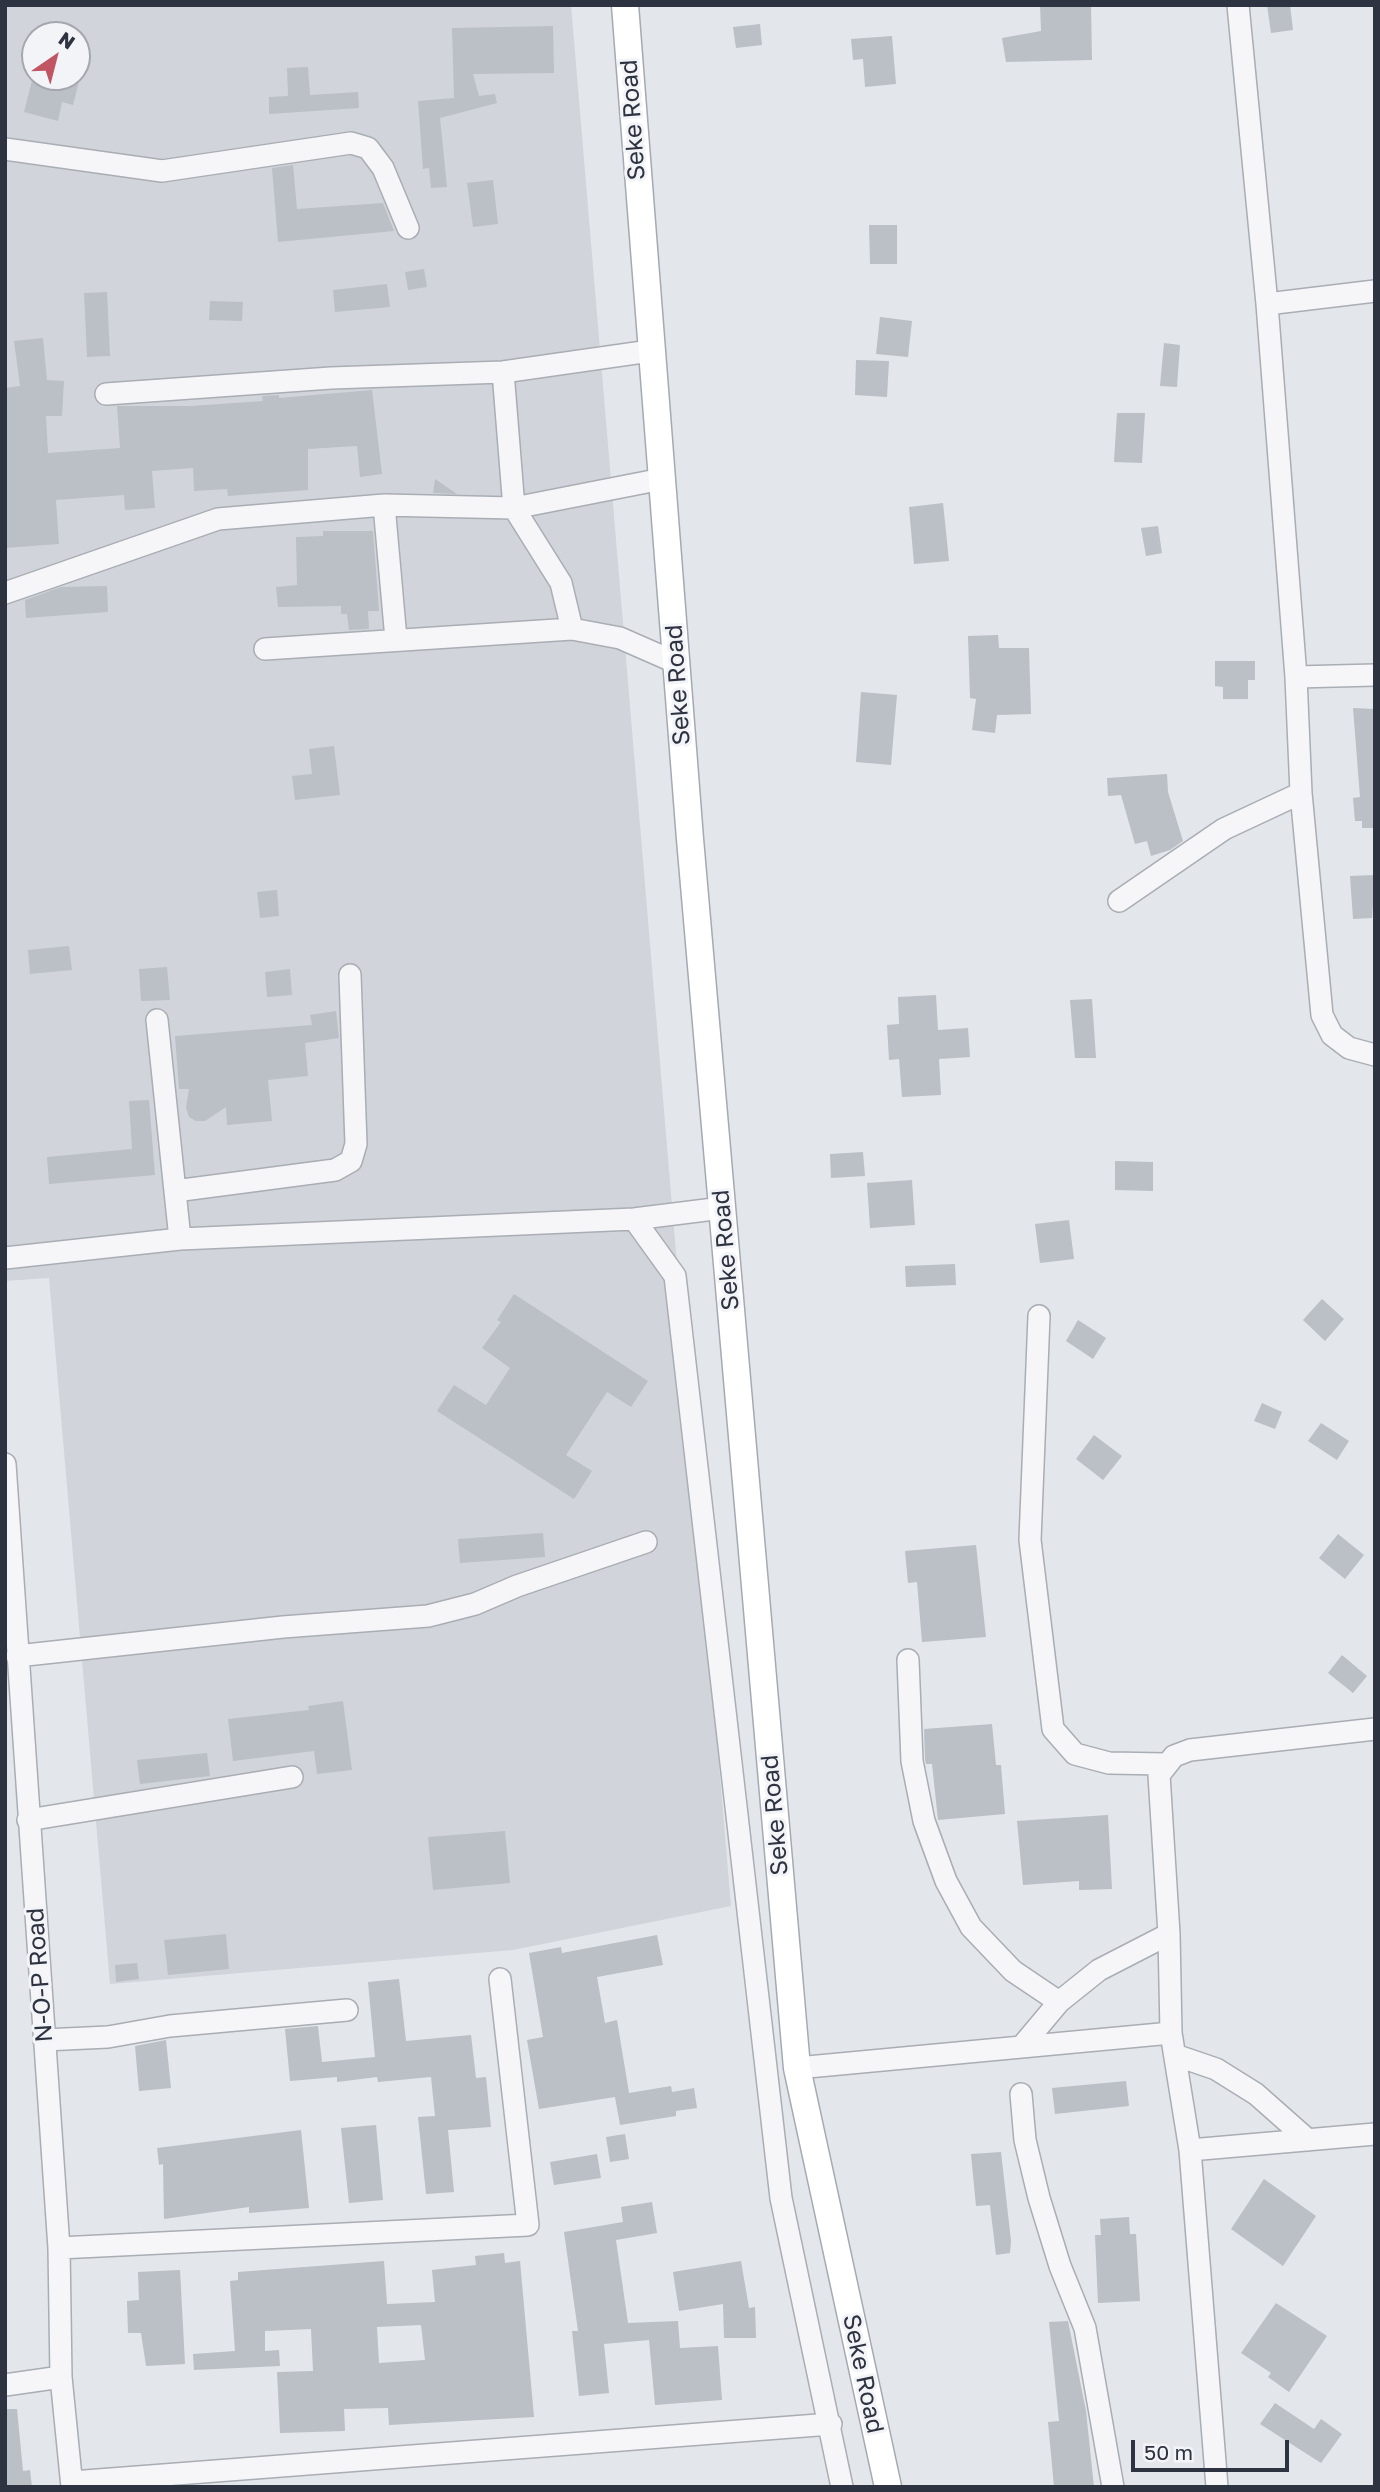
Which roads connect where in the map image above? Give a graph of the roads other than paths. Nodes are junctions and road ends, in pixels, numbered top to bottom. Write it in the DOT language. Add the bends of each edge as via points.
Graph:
graph roads {
  1 [pos="625,5"];
  2 [pos="1238,5"];
  3 [pos="5,149"];
  4 [pos="408,228"];
  5 [pos="1375,291"];
  6 [pos="1267,304"];
  7 [pos="650,351"];
  8 [pos="503,372"];
  9 [pos="106,394"];
  10 [pos="662,479"];
  11 [pos="384,505"];
  12 [pos="514,508"];
  13 [pos="5,593"];
  14 [pos="572,629"];
  15 [pos="396,639"];
  16 [pos="265,649"];
  17 [pos="677,663"];
  18 [pos="1375,674"];
  19 [pos="1296,677"];
  20 [pos="1301,793"];
  21 [pos="1119,901"];
  22 [pos="350,975"];
  23 [pos="157,1020"];
  24 [pos="1375,1055"];
  25 [pos="175,1191"];
  26 [pos="722,1208"];
  27 [pos="634,1219"];
  28 [pos="180,1239"];
  29 [pos="5,1258"];
  30 [pos="1039,1316"];
  31 [pos="5,1464"];
  32 [pos="646,1542"];
  33 [pos="17,1656"];
  34 [pos="908,1660"];
  35 [pos="1375,1728"];
  36 [pos="15,1760"];
  37 [pos="1165,1763"];
  38 [pos="292,1777"];
  39 [pos="28,1820"];
  40 [pos="1169,1934"];
  41 [pos="500,1979"];
  42 [pos="1059,2002"];
  43 [pos="348,2010"];
  44 [pos="1171,2033"];
  45 [pos="44,2040"];
  46 [pos="1023,2045"];
  47 [pos="1175,2055"];
  48 [pos="797,2067"];
  49 [pos="1021,2094"];
  50 [pos="1375,2134"];
  51 [pos="1308,2140"];
  52 [pos="1190,2150"];
  53 [pos="59,2248"];
  54 [pos="61,2376"];
  55 [pos="5,2385"];
  56 [pos="831,2424"];
  57 [pos="72,2484"];
  58 [pos="842,2487"];
  59 [pos="888,2487"];
  60 [pos="1113,2487"];
  61 [pos="1217,2487"];
  1 -- 7 [label="main road, Seke Road"];
  2 -- 6 [label="street"];
  3 -- 4 [label="street" via="162,171 351,143 368,149 383,169"];
  5 -- 6 [label="street"];
  6 -- 19 [label="street"];
  7 -- 8 [label="street"];
  7 -- 10 [label="main road, Seke Road"];
  8 -- 9 [label="street" via="331,378"];
  8 -- 12 [label="street"];
  10 -- 12 [label="street"];
  10 -- 17 [label="main road, Seke Road"];
  11 -- 12 [label="street"];
  11 -- 13 [label="street" via="218,519"];
  11 -- 15 [label="street"];
  12 -- 14 [label="street" via="561,583"];
  14 -- 15 [label="street"];
  14 -- 17 [label="street" via="620,638"];
  15 -- 16 [label="street"];
  17 -- 26 [label="main road, Seke Road"];
  18 -- 19 [label="street"];
  19 -- 20 [label="street"];
  20 -- 21 [label="street" via="1224,829"];
  20 -- 24 [label="street" via="1321,1015 1332,1035 1349,1048"];
  22 -- 25 [label="street" via="356,1144 351,1161 335,1170"];
  23 -- 25 [label="street"];
  25 -- 28 [label="street"];
  26 -- 27 [label="street"];
  26 -- 48 [label="main road, Seke Road"];
  27 -- 28 [label="street"];
  27 -- 56 [label="street" via="675,1276 781,2198"];
  28 -- 29 [label="street"];
  30 -- 37 [label="street" via="1030,1540 1053,1729 1075,1754 1110,1763"];
  31 -- 33 [label="street, N-O-P Road"];
  32 -- 33 [label="street" via="429,1616"];
  33 -- 36 [label="street, N-O-P Road"];
  34 -- 42 [label="street" via="912,1760 924,1821 946,1881 971,1927 1013,1971"];
  35 -- 37 [label="street" via="1190,1750"];
  36 -- 39 [label="street, N-O-P Road"];
  37 -- 40 [label="street" via="1158,1791"];
  38 -- 39 [label="street"];
  39 -- 45 [label="street, N-O-P Road"];
  40 -- 42 [label="street" via="1098,1970"];
  40 -- 44 [label="street"];
  41 -- 53 [label="street" via="528,2225"];
  42 -- 46 [label="street"];
  43 -- 45 [label="street"];
  44 -- 46 [label="street"];
  44 -- 47 [label="street"];
  45 -- 53 [label="street, N-O-P Road"];
  46 -- 48 [label="street"];
  47 -- 51 [label="street" via="1216,2069 1256,2094"];
  47 -- 52 [label="street"];
  48 -- 59 [label="main road, Seke Road"];
  49 -- 60 [label="street" via="1025,2140 1039,2199 1085,2328"];
  50 -- 51 [label="street"];
  51 -- 52 [label="street"];
  52 -- 61 [label="street"];
  53 -- 54 [label="street, N-O-P Road"];
  54 -- 55 [label="street"];
  54 -- 57 [label="street, N-O-P Road"];
  56 -- 57 [label="street"];
  56 -- 58 [label="street"];
}
